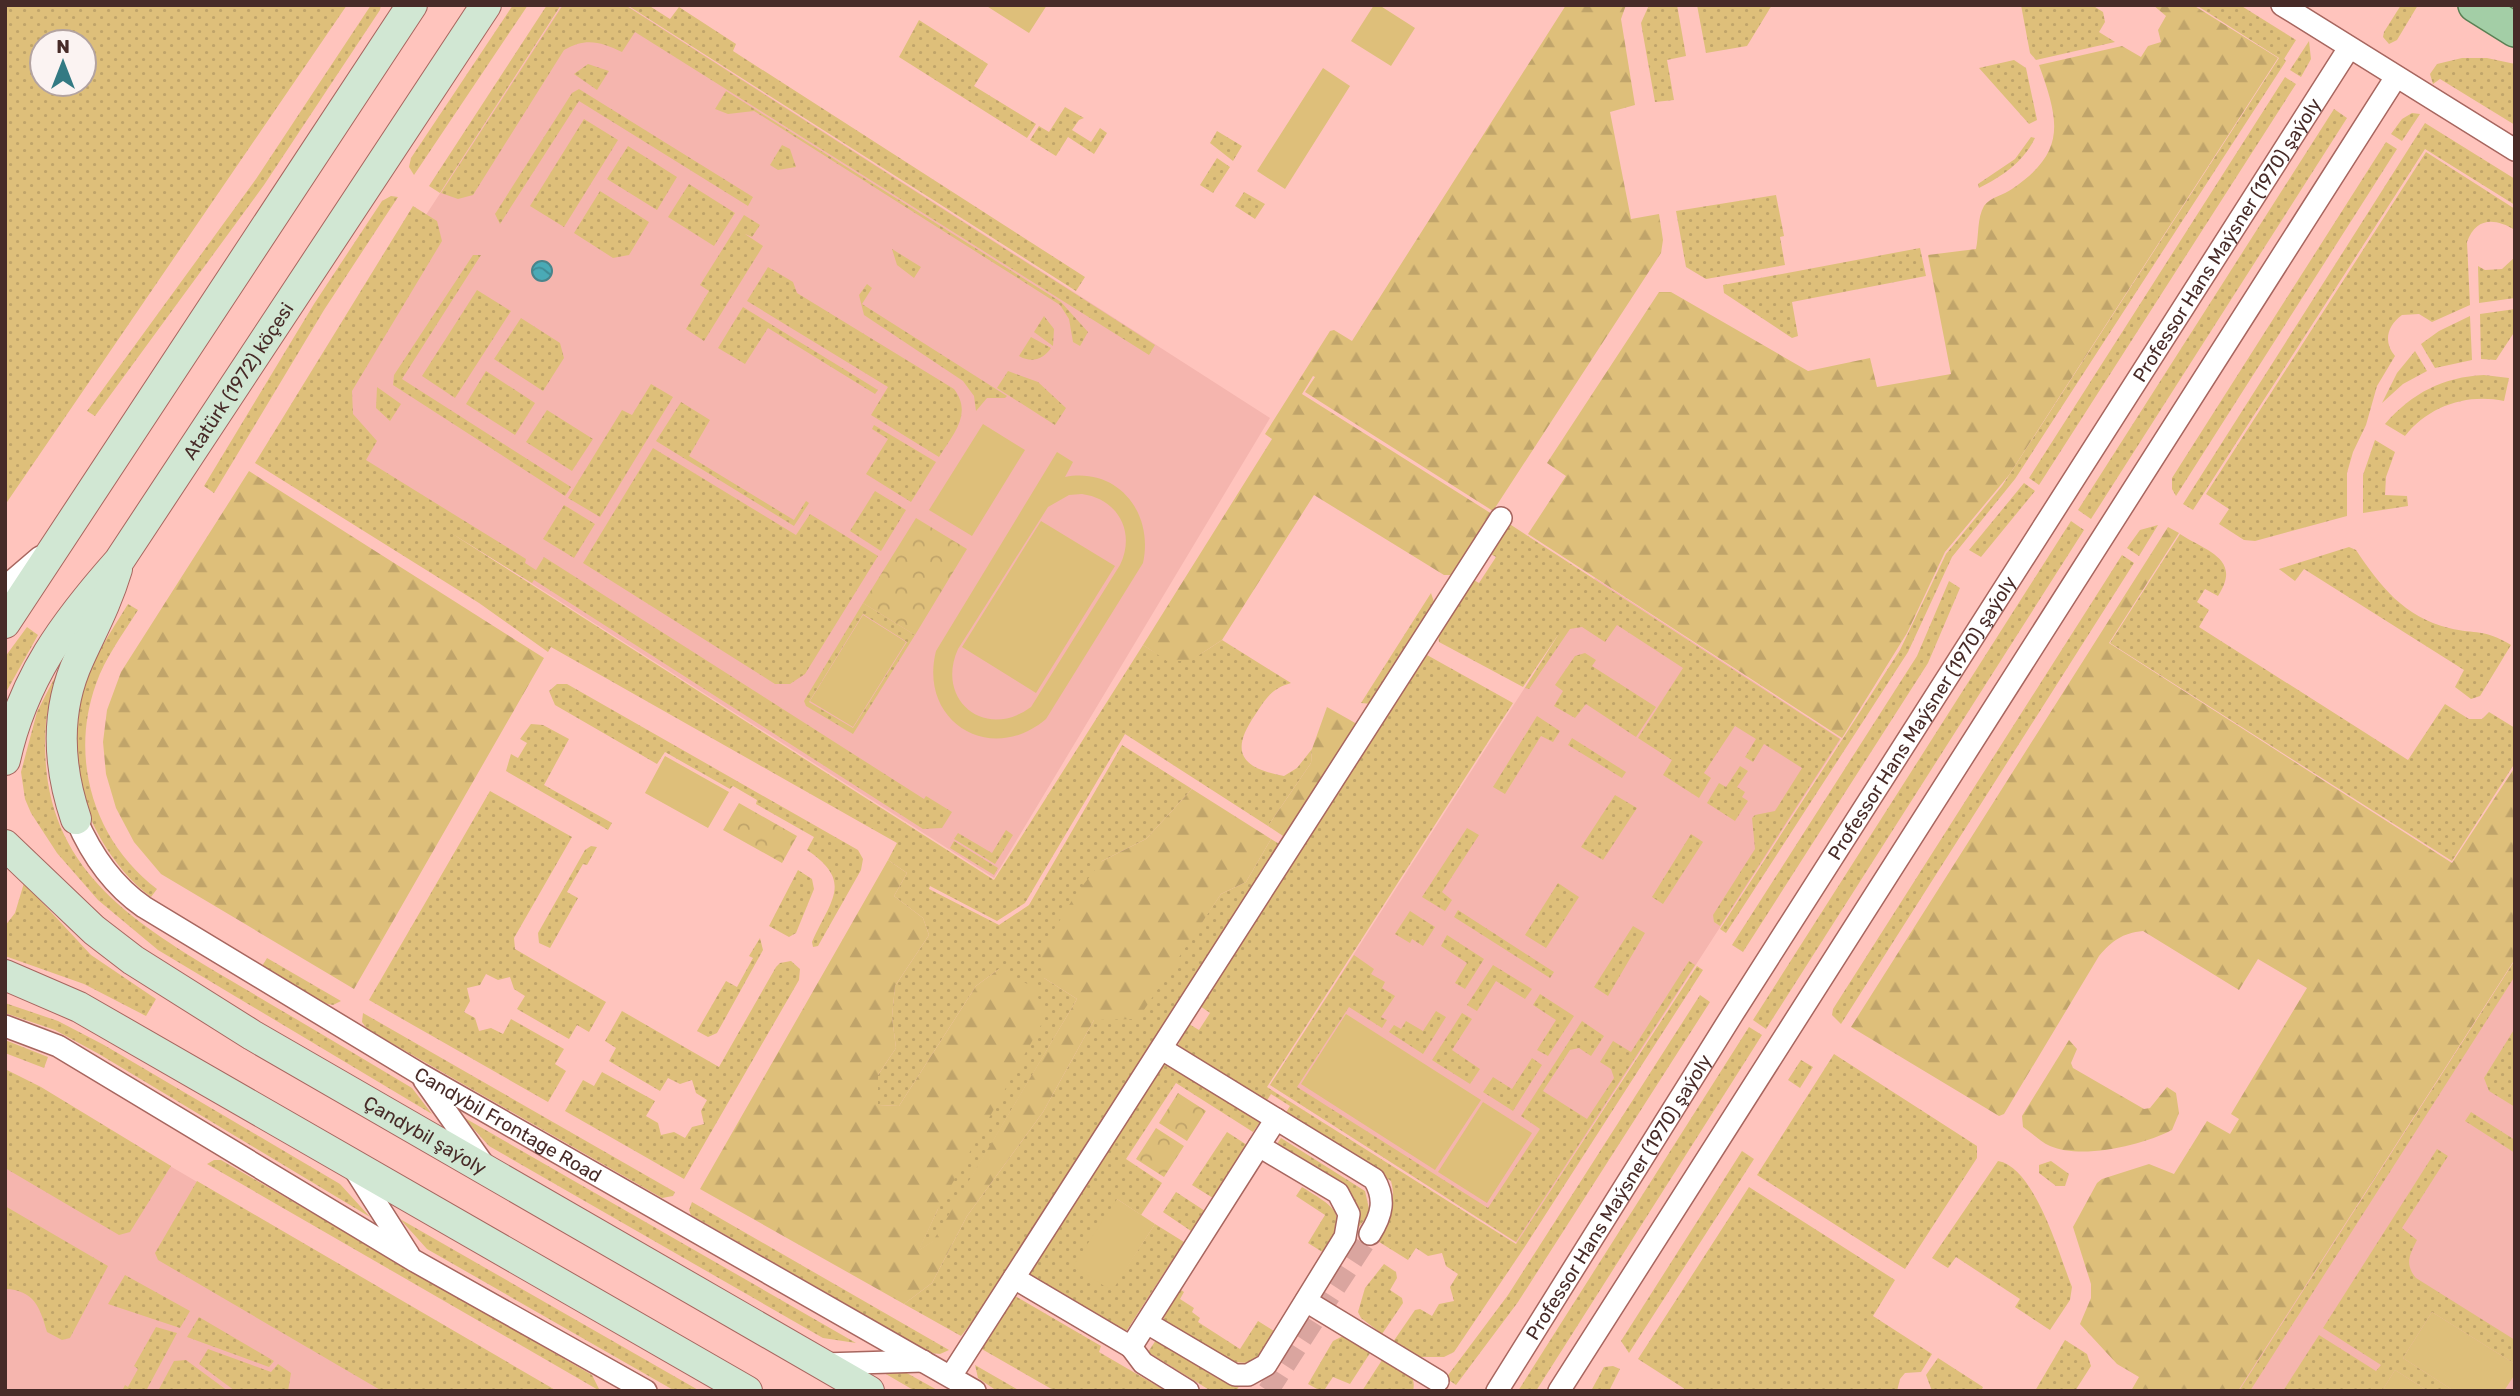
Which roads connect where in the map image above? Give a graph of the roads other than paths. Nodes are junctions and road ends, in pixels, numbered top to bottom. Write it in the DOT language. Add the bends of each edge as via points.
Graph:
graph roads {
  1 [pos="412,5"];
  2 [pos="486,5"];
  3 [pos="2283,5"];
  4 [pos="2475,5"];
  5 [pos="2515,30"];
  6 [pos="2349,48"];
  7 [pos="2396,77"];
  8 [pos="2515,150"];
  9 [pos="1501,518"];
  10 [pos="63,537"];
  11 [pos="119,561"];
  12 [pos="5,587"];
  13 [pos="5,624"];
  14 [pos="5,760"];
  15 [pos="76,819"];
  16 [pos="5,845"];
  17 [pos="5,975"];
  18 [pos="5,1026"];
  19 [pos="1162,1049"];
  20 [pos="420,1074"];
  21 [pos="1276,1119"];
  22 [pos="1259,1146"];
  23 [pos="352,1165"];
  24 [pos="489,1173"];
  25 [pos="1370,1234"];
  26 [pos="413,1260"];
  27 [pos="1014,1279"];
  28 [pos="1306,1301"];
  29 [pos="1146,1323"];
  30 [pos="1131,1347"];
  31 [pos="923,1361"];
  32 [pos="823,1364"];
  33 [pos="951,1376"];
  34 [pos="1438,1381"];
  35 [pos="646,1391"];
  36 [pos="747,1391"];
  37 [pos="869,1391"];
  38 [pos="975,1391"];
  39 [pos="1188,1391"];
  40 [pos="1497,1391"];
  41 [pos="1559,1391"];
  1 -- 10 [label="main road"];
  2 -- 11 [label="main road, Atatürk (1972) köçesi"];
  3 -- 6 [label="street"];
  4 -- 5 [label="main road"];
  6 -- 7 [label="street"];
  6 -- 40 [label="street, Professor Hans Maýsner (1970) şaýoly"];
  7 -- 8 [label="street"];
  7 -- 41 [label="street"];
  9 -- 19 [label="street"];
  10 -- 12 [label="street"];
  10 -- 13 [label="main road"];
  11 -- 14 [label="main road, Atatürk (1972) köçesi" via="74,612 41,662"];
  11 -- 15 [label="main road" via="105,608 75,670 64,711 61,758"];
  15 -- 20 [label="street, Candybil Frontage Road" via="103,868 130,897"];
  16 -- 24 [label="main road, Çandybil şaýoly" via="94,930 133,960"];
  17 -- 23 [label="main road" via="79,1007"];
  18 -- 26 [label="street" via="58,1046"];
  19 -- 21 [label="street"];
  19 -- 27 [label="street"];
  20 -- 24 [label="street"];
  20 -- 31 [label="street, Candybil Frontage Road"];
  21 -- 22 [label="street"];
  21 -- 25 [label="street" via="1374,1179 1381,1191 1382,1209"];
  22 -- 28 [label="street" via="1338,1193 1349,1214 1345,1237"];
  22 -- 29 [label="street"];
  23 -- 26 [label="street"];
  23 -- 36 [label="main road"];
  24 -- 32 [label="main road, Çandybil şaýoly"];
  26 -- 35 [label="street"];
  27 -- 30 [label="street"];
  27 -- 33 [label="street"];
  28 -- 29 [label="street" via="1266,1365 1248,1375 1224,1371"];
  28 -- 34 [label="street"];
  29 -- 30 [label="street"];
  30 -- 39 [label="street" via="1143,1363"];
  31 -- 32 [label="street"];
  31 -- 33 [label="street, Candybil Frontage Road"];
  32 -- 37 [label="main road, Çandybil şaýoly"];
  33 -- 38 [label="street, Candybil Frontage Road"];
}
